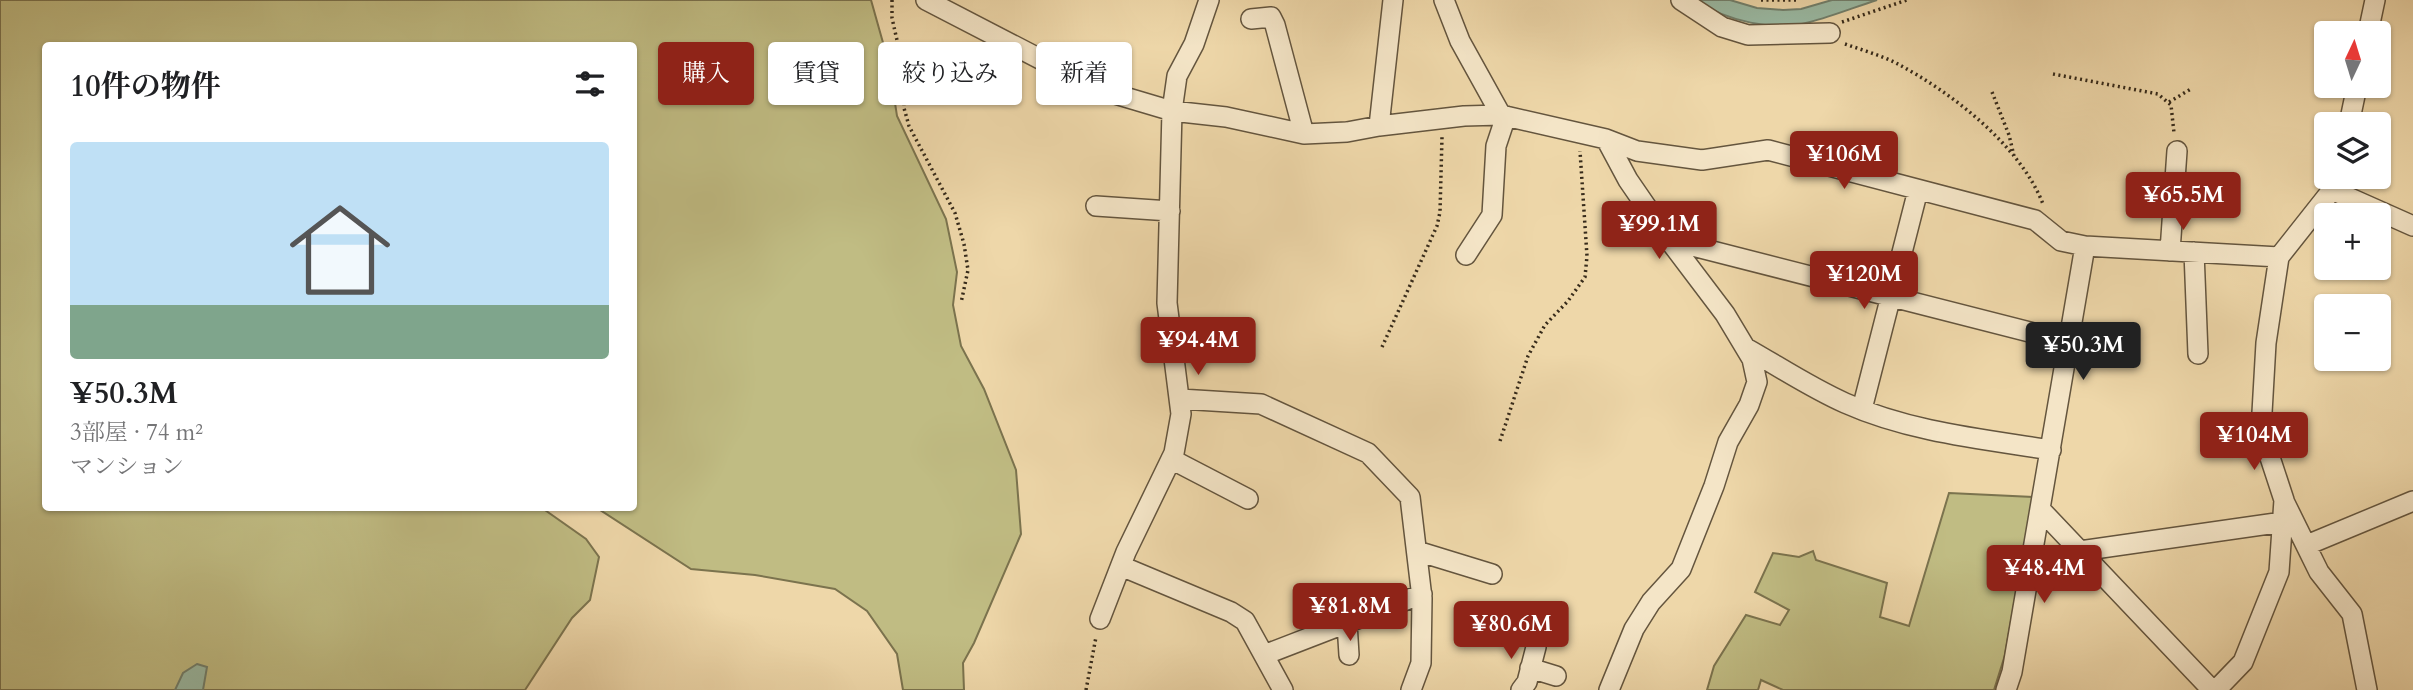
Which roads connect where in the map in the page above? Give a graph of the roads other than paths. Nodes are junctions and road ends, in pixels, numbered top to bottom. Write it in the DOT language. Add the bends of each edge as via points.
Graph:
graph roads {
  1 [pos="926,0"];
  2 [pos="1209,0"];
  3 [pos="1393,0"];
  4 [pos="1444,0"];
  5 [pos="1681,0"];
  6 [pos="2375,0"];
  7 [pos="1272,9"];
  8 [pos="1251,19"];
  9 [pos="2371,21"];
  10 [pos="1829,33"];
  11 [pos="1172,111"];
  12 [pos="1503,116"];
  13 [pos="1379,125"];
  14 [pos="1304,134"];
  15 [pos="1606,139"];
  16 [pos="2177,151"];
  17 [pos="2330,189"];
  18 [pos="2345,189"];
  19 [pos="1919,190"];
  20 [pos="1096,206"];
  21 [pos="1170,211"];
  22 [pos="2413,226"];
  23 [pos="1669,240"];
  24 [pos="2085,246"];
  25 [pos="2170,251"];
  26 [pos="2194,253"];
  27 [pos="1466,255"];
  28 [pos="2279,257"];
  29 [pos="1891,297"];
  30 [pos="2069,342"];
  31 [pos="1749,354"];
  32 [pos="2198,354"];
  33 [pos="1180,399"];
  34 [pos="1862,409"];
  35 [pos="2051,450"];
  36 [pos="1171,459"];
  37 [pos="1248,499"];
  38 [pos="2284,500"];
  39 [pos="2413,502"];
  40 [pos="2041,510"];
  41 [pos="2283,522"];
  42 [pos="2306,545"];
  43 [pos="1417,551"];
  44 [pos="2080,551"];
  45 [pos="1121,566"];
  46 [pos="1492,575"];
  47 [pos="1422,594"];
  48 [pos="1100,619"];
  49 [pos="1347,622"];
  50 [pos="1536,647"];
  51 [pos="1264,655"];
  52 [pos="1349,655"];
  53 [pos="1530,668"];
  54 [pos="1556,676"];
  55 [pos="2211,689"];
  56 [pos="1283,690"];
  57 [pos="1410,690"];
  58 [pos="1521,690"];
  59 [pos="1609,690"];
  60 [pos="2006,690"];
  61 [pos="2367,690"];
  1 -- 11 [label="street" via="1098,89"];
  2 -- 11 [label="street" via="1177,76"];
  3 -- 13 [label="street"];
  4 -- 12 [label="street" via="1460,41"];
  5 -- 10 [label="street" via="1722,27 1748,35"];
  6 -- 9 [label="street"];
  7 -- 8 [label="street"];
  7 -- 14 [label="street"];
  11 -- 14 [label="street"];
  11 -- 21 [label="street"];
  12 -- 13 [label="street"];
  12 -- 15 [label="street"];
  12 -- 27 [label="street" via="1496,146 1492,215"];
  13 -- 14 [label="street"];
  15 -- 19 [label="street" via="1637,151 1702,159 1768,150"];
  15 -- 23 [label="street"];
  16 -- 25 [label="street"];
  17 -- 28 [label="street"];
  18 -- 22 [label="street"];
  19 -- 24 [label="street" via="2035,220 2061,241"];
  19 -- 29 [label="street"];
  20 -- 21 [label="street"];
  21 -- 33 [label="street" via="1167,303"];
  23 -- 29 [label="street"];
  23 -- 31 [label="street"];
  24 -- 25 [label="street"];
  24 -- 30 [label="street"];
  25 -- 26 [label="street"];
  26 -- 28 [label="street"];
  26 -- 32 [label="street"];
  28 -- 38 [label="street" via="2266,343 2262,430"];
  29 -- 30 [label="street"];
  29 -- 34 [label="street"];
  30 -- 35 [label="street"];
  31 -- 34 [label="street"];
  31 -- 59 [label="street" via="1757,382 1728,442 1681,569 1634,629"];
  33 -- 36 [label="street"];
  33 -- 43 [label="street" via="1261,404 1368,453 1410,496"];
  34 -- 35 [label="street" via="1944,433"];
  35 -- 40 [label="street"];
  36 -- 37 [label="street"];
  36 -- 45 [label="street"];
  38 -- 41 [label="street"];
  38 -- 42 [label="street"];
  39 -- 42 [label="street"];
  40 -- 44 [label="street"];
  40 -- 60 [label="street"];
  41 -- 44 [label="street"];
  41 -- 55 [label="street" via="2279,572 2243,662"];
  42 -- 61 [label="street" via="2319,572 2352,614"];
  43 -- 46 [label="street"];
  43 -- 47 [label="street"];
  44 -- 55 [label="street"];
  45 -- 48 [label="street"];
  45 -- 51 [label="street" via="1231,612 1245,621"];
  47 -- 49 [label="street"];
  47 -- 57 [label="street" via="1421,663"];
  49 -- 51 [label="street"];
  49 -- 52 [label="street"];
  50 -- 53 [label="street"];
  51 -- 56 [label="street"];
  53 -- 54 [label="street"];
  53 -- 58 [label="street"];
}
